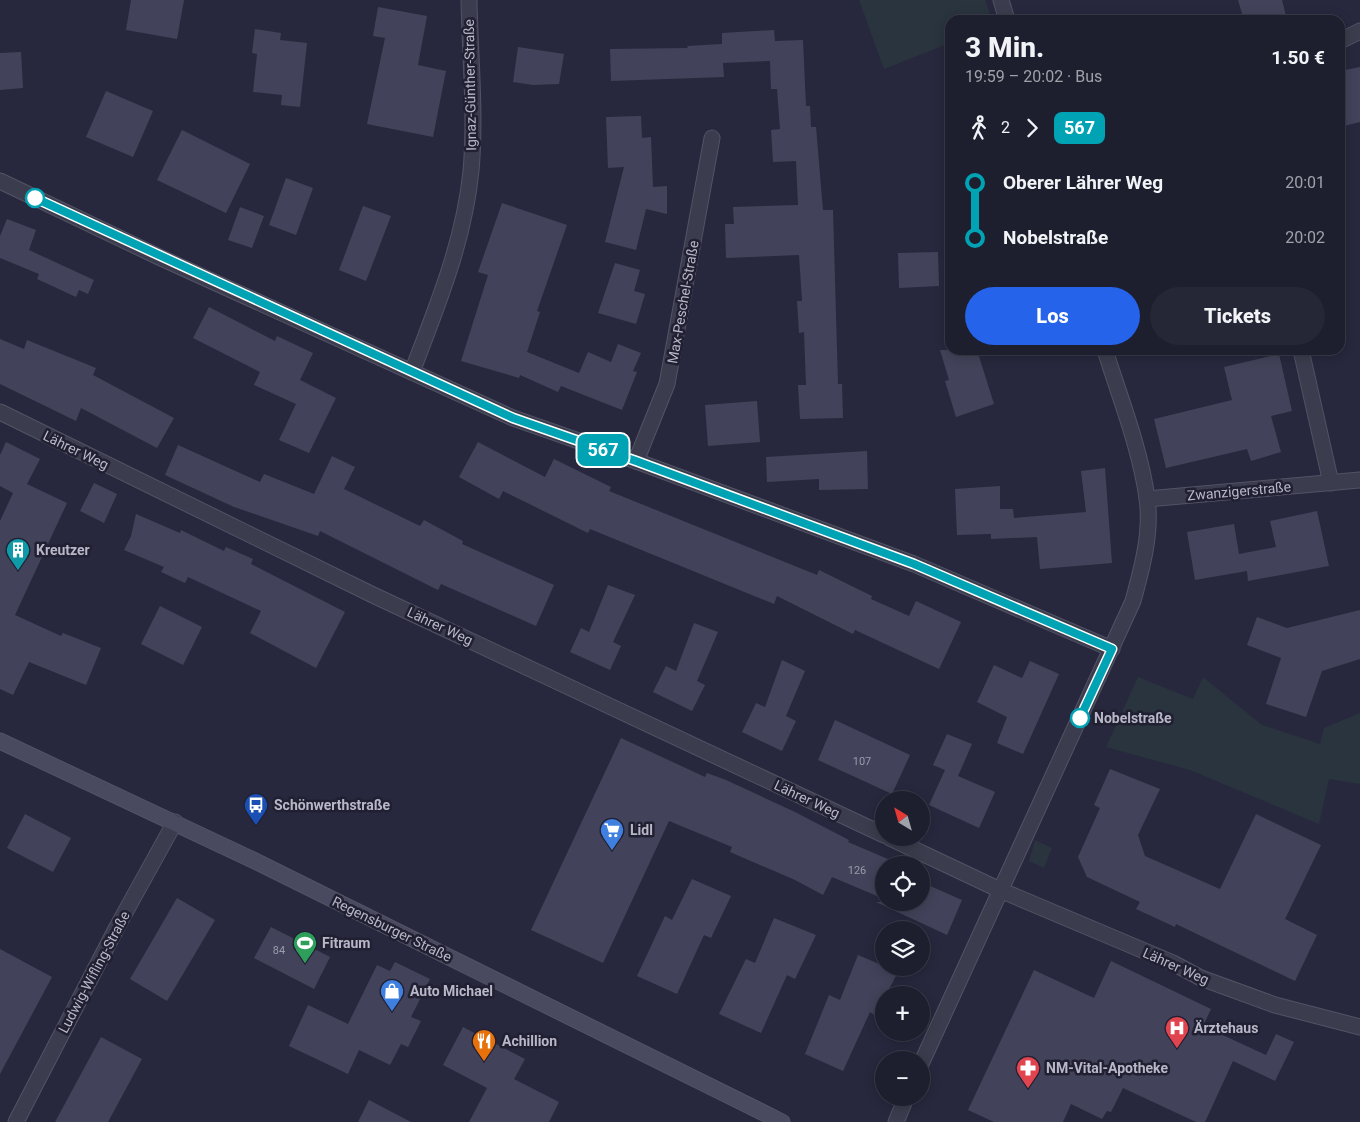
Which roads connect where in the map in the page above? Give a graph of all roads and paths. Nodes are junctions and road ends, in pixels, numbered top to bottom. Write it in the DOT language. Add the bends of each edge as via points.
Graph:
graph roads {
  1 [pos="469,0"];
  2 [pos="1001,0"];
  3 [pos="1006,15"];
  4 [pos="1360,31"];
  5 [pos="1345,39"];
  6 [pos="712,138"];
  7 [pos="0,181"];
  8 [pos="1107,355"];
  9 [pos="1302,355"];
  10 [pos="412,372"];
  11 [pos="0,412"];
  12 [pos="636,461"];
  13 [pos="1360,480"];
  14 [pos="1331,483"];
  15 [pos="1147,499"];
  16 [pos="1112,649"];
  17 [pos="0,741"];
  18 [pos="175,822"];
  19 [pos="875,831"];
  20 [pos="907,846"];
  21 [pos="1000,890"];
  22 [pos="1360,1027"];
  23 [pos="927,1051"];
  24 [pos="903,1106"];
  25 [pos="16,1122"];
  26 [pos="782,1122"];
  27 [pos="896,1122"];
  1 -- 10 [label="street, Ignaz-Günther-Straße" via="473,111 471,170 464,220 447,282"];
  2 -- 3 [label="street"];
  4 -- 5 [label="street"];
  6 -- 12 [label="street, Max-Peschel-Straße" via="667,384"];
  7 -- 10 [label="street"];
  8 -- 15 [label="street"];
  9 -- 14 [label="street"];
  10 -- 12 [label="street" via="513,418"];
  11 -- 19 [label="street, Lährer Weg" via="373,595"];
  12 -- 16 [label="street" via="914,564"];
  13 -- 14 [label="street, Zwanzigerstraße"];
  14 -- 15 [label="street, Zwanzigerstraße"];
  15 -- 16 [label="street" via="1142,569 1134,601"];
  16 -- 21 [label="street"];
  17 -- 18 [label="main road, Regensburger Straße"];
  18 -- 25 [label="street, Ludwig-Wifling-Straße" via="117,926"];
  18 -- 26 [label="main road, Regensburger Straße"];
  20 -- 21 [label="street, Lährer Weg"];
  21 -- 22 [label="street, Lährer Weg" via="1211,981 1275,1005"];
  21 -- 23 [label="street"];
  24 -- 27 [label="street"];
}
